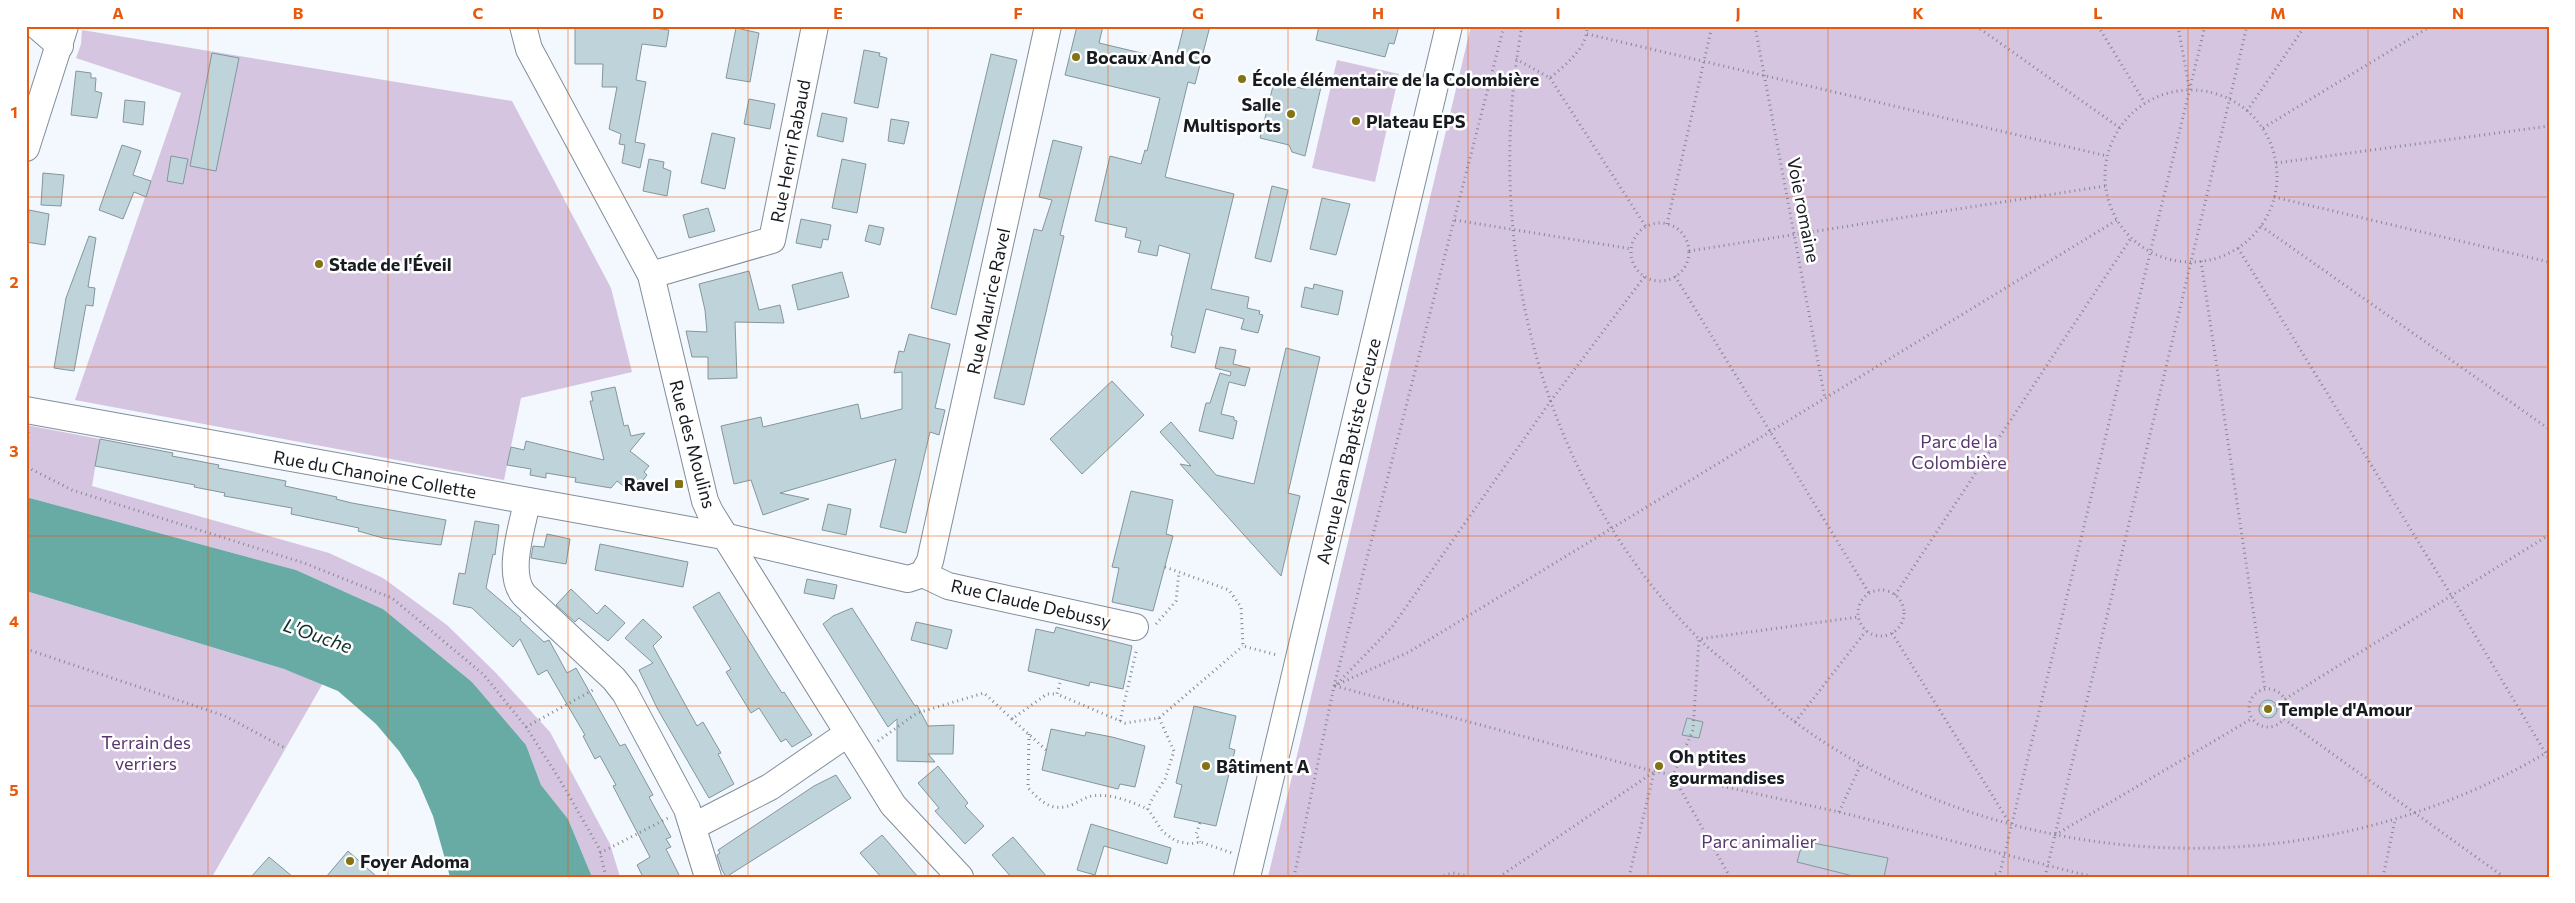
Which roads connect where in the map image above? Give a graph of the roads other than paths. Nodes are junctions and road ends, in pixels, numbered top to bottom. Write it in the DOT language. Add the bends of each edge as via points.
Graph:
graph roads {
  1 [pos="36,26"];
  2 [pos="523,26"];
  3 [pos="815,26"];
  4 [pos="1048,26"];
  5 [pos="1449,26"];
  6 [pos="62,36"];
  7 [pos="26,148"];
  8 [pos="650,275"];
  9 [pos="28,410"];
  10 [pos="527,502"];
  11 [pos="723,536"];
  12 [pos="923,574"];
  13 [pos="1138,628"];
  14 [pos="854,744"];
  15 [pos="690,818"];
  16 [pos="1250,868"];
  17 [pos="708,877"];
  18 [pos="960,877"];
  1 -- 6 [label="street"];
  2 -- 8 [label="street, Rue des Moulins" via="529,49"];
  3 -- 8 [label="street, Rue Henri Rabaud" via="772,240"];
  4 -- 12 [label="street, Rue Maurice Ravel" via="930,562"];
  5 -- 16 [label="street, Avenue Jean Baptiste Greuze"];
  6 -- 7 [label="street"];
  8 -- 11 [label="street, Rue des Moulins" via="705,501"];
  9 -- 10 [label="street, Rue du Chanoine Collette"];
  10 -- 11 [label="street, Rue du Chanoine Collette"];
  10 -- 15 [label="street" via="515,568 516,584 614,679 632,704"];
  11 -- 12 [label="street" via="908,580"];
  11 -- 14 [label="street, Rue des Moulins"];
  12 -- 13 [label="street, Rue Claude Debussy" via="948,586"];
  14 -- 15 [label="street" via="770,787"];
  14 -- 18 [label="street, Rue des Moulins" via="893,805"];
  15 -- 17 [label="street"];
}
